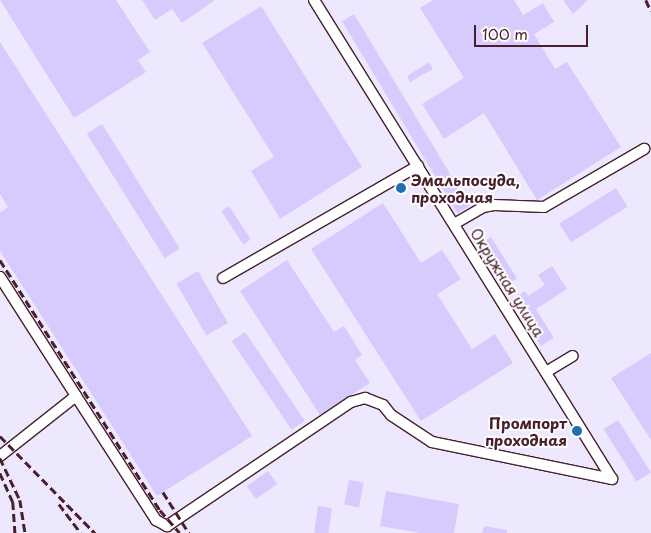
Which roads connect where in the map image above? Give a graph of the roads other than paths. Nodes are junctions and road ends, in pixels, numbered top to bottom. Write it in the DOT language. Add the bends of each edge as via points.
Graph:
graph roads {
  1 [pos="314,0"];
  2 [pos="644,149"];
  3 [pos="418,166"];
  4 [pos="454,224"];
  5 [pos="0,277"];
  6 [pos="223,278"];
  7 [pos="573,356"];
  8 [pos="546,372"];
  9 [pos="76,396"];
  10 [pos="0,456"];
  1 -- 3 [label="street, Окружная улица"];
  2 -- 4 [label="street" via="544,207 483,207"];
  3 -- 4 [label="street, Окружная улица"];
  3 -- 6 [label="street"];
  4 -- 8 [label="street, Окружная улица"];
  5 -- 9 [label="street"];
  7 -- 8 [label="street"];
  8 -- 9 [label="street, Окружная улица" via="612,479 432,442 391,415 383,405 365,398 351,402 167,526 156,520"];
  9 -- 10 [label="street"];
}
